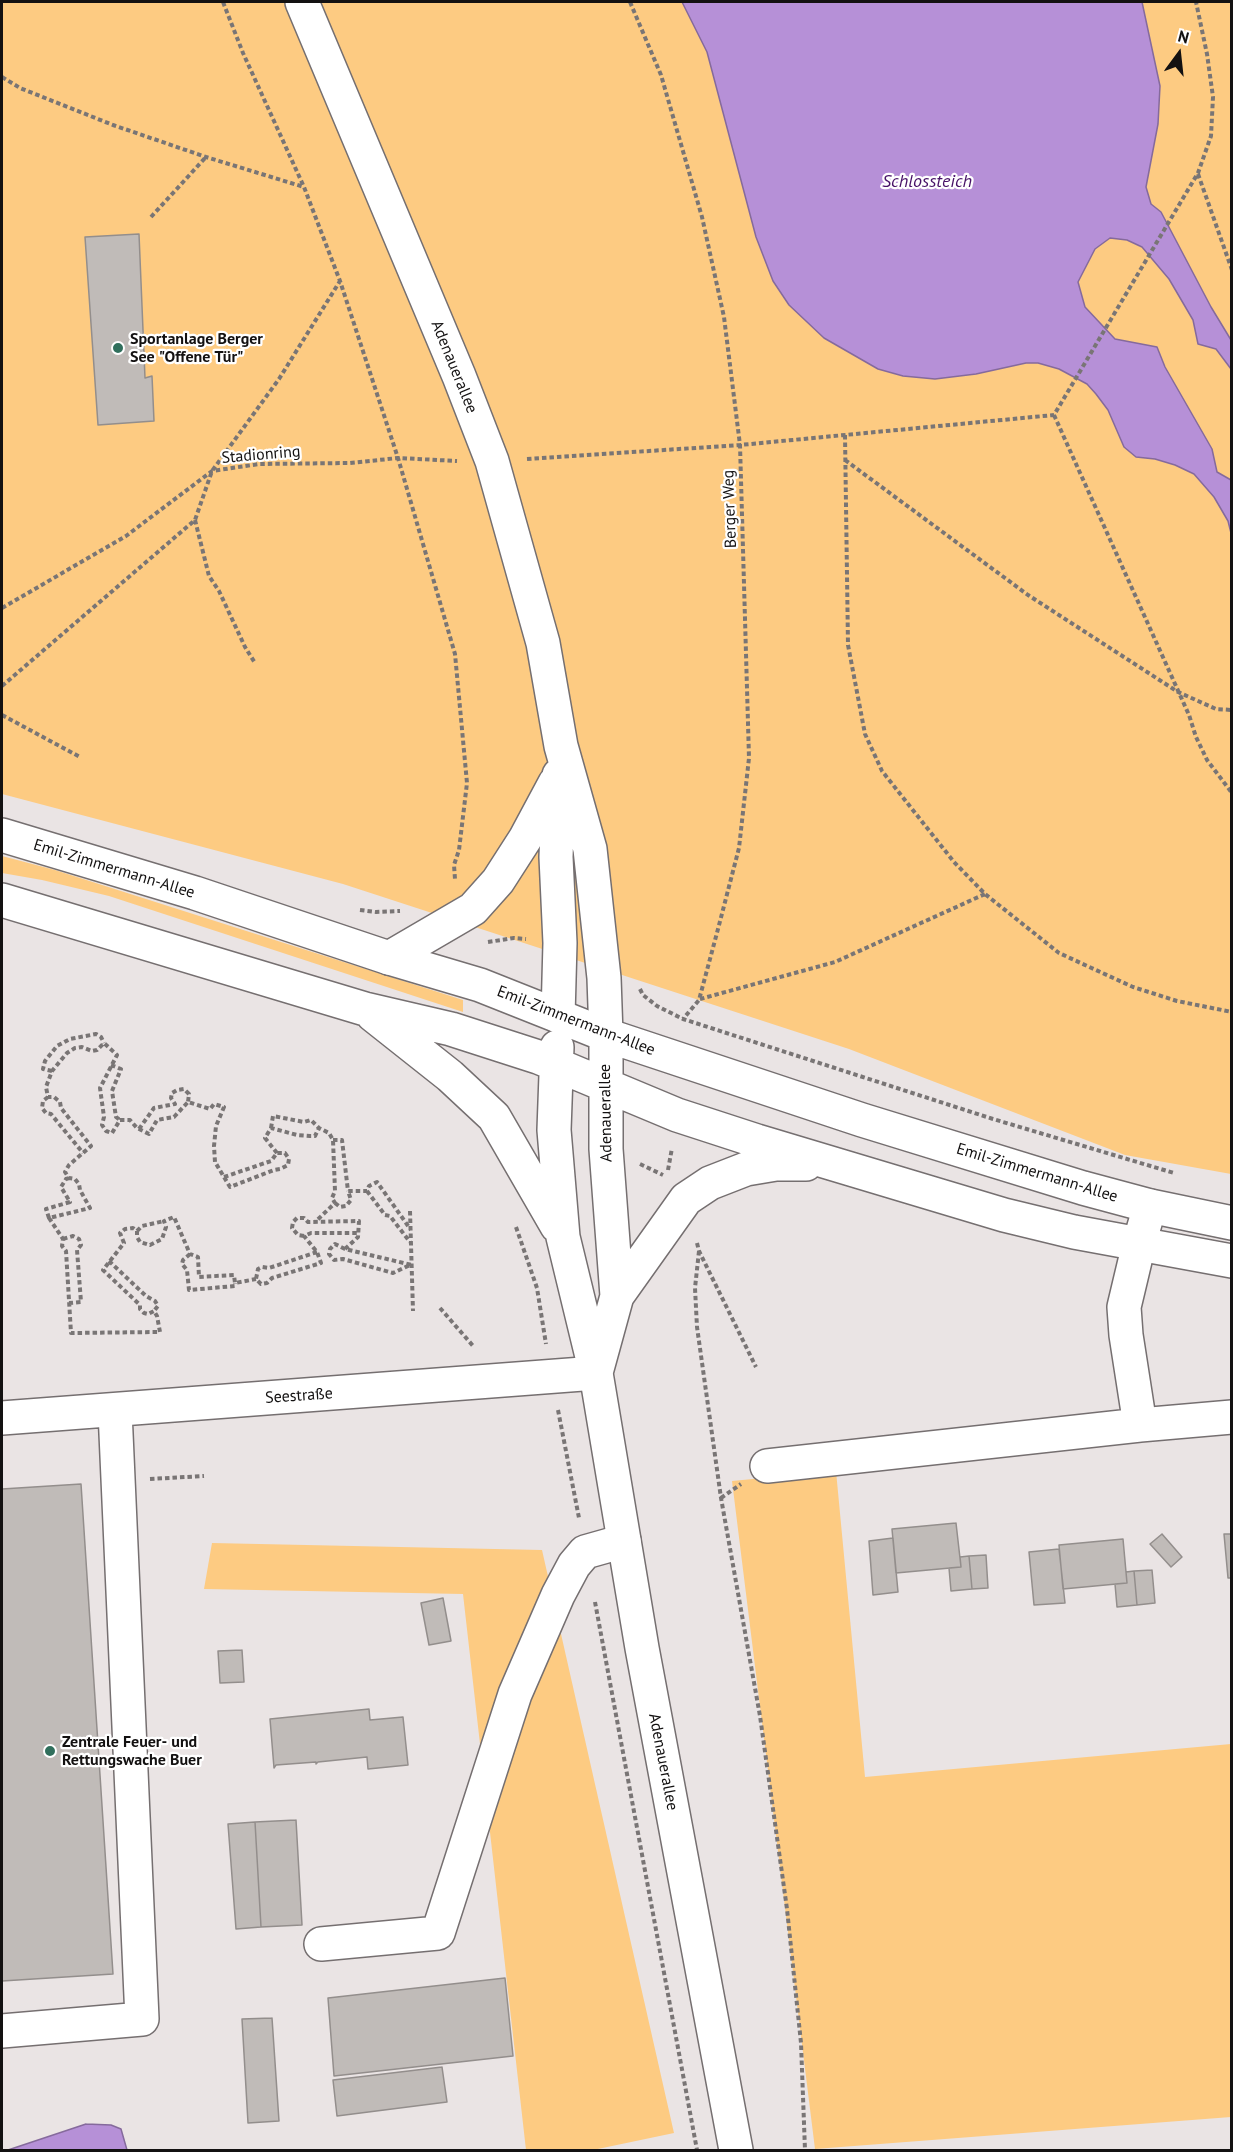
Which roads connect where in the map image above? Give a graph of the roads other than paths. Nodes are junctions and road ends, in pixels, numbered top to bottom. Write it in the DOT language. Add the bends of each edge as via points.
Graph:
graph roads {
  1 [pos="302,2"];
  2 [pos="560,761"];
  3 [pos="2,835"];
  4 [pos="2,900"];
  5 [pos="389,958"];
  6 [pos="364,1009"];
  7 [pos="558,1016"];
  8 [pos="606,1035"];
  9 [pos="557,1066"];
  10 [pos="605,1086"];
  11 [pos="834,1164"];
  12 [pos="1150,1206"];
  13 [pos="1232,1223"];
  14 [pos="563,1237"];
  15 [pos="1139,1244"];
  16 [pos="1232,1261"];
  17 [pos="617,1296"];
  18 [pos="596,1373"];
  19 [pos="115,1411"];
  20 [pos="2,1418"];
  21 [pos="1232,1418"];
  22 [pos="1140,1425"];
  23 [pos="767,1466"];
  24 [pos="624,1541"];
  25 [pos="321,1944"];
  26 [pos="2,2031"];
  27 [pos="736,2151"];
  1 -- 2 [label="main road, Adenauerallee" via="454,365 507,461 543,643"];
  2 -- 5 [label="main road" via="525,839 504,872 472,909"];
  2 -- 7 [label="main road, Adenauerallee" via="556,857"];
  2 -- 8 [label="main road, Adenauerallee" via="590,849"];
  3 -- 5 [label="main road, Emil-Zimmermann-Allee" via="195,893"];
  4 -- 6 [label="main road"];
  5 -- 7 [label="main road, Emil-Zimmermann-Allee" via="480,985"];
  6 -- 9 [label="main road" via="451,1029"];
  6 -- 14 [label="main road" via="450,1076 494,1117"];
  7 -- 8 [label="main road, Emil-Zimmermann-Allee"];
  7 -- 9 [label="main road, Adenauerallee"];
  8 -- 10 [label="main road, Adenauerallee"];
  8 -- 12 [label="main road, Emil-Zimmermann-Allee" via="862,1120"];
  9 -- 10 [label="main road"];
  9 -- 14 [label="main road, Adenauerallee" via="554,1130"];
  10 -- 11 [label="main road" via="687,1118"];
  10 -- 17 [label="main road, Adenauerallee"];
  11 -- 15 [label="main road" via="1004,1215"];
  11 -- 17 [label="main road" via="776,1164 746,1169 710,1183 686,1199"];
  12 -- 13 [label="main road, Emil-Zimmermann-Allee"];
  12 -- 15 [label="main road"];
  14 -- 18 [label="main road, Adenauerallee"];
  15 -- 16 [label="main road"];
  15 -- 22 [label="main road" via="1124,1307"];
  17 -- 18 [label="main road, Adenauerallee"];
  18 -- 19 [label="main road, Seestraße"];
  18 -- 24 [label="main road, Adenauerallee"];
  19 -- 20 [label="main road, Seestraße"];
  19 -- 26 [label="main road" via="142,2019"];
  21 -- 22 [label="main road"];
  22 -- 23 [label="main road"];
  24 -- 25 [label="main road" via="585,1552 558,1595 515,1694 438,1933"];
  24 -- 27 [label="main road, Adenauerallee"];
}
